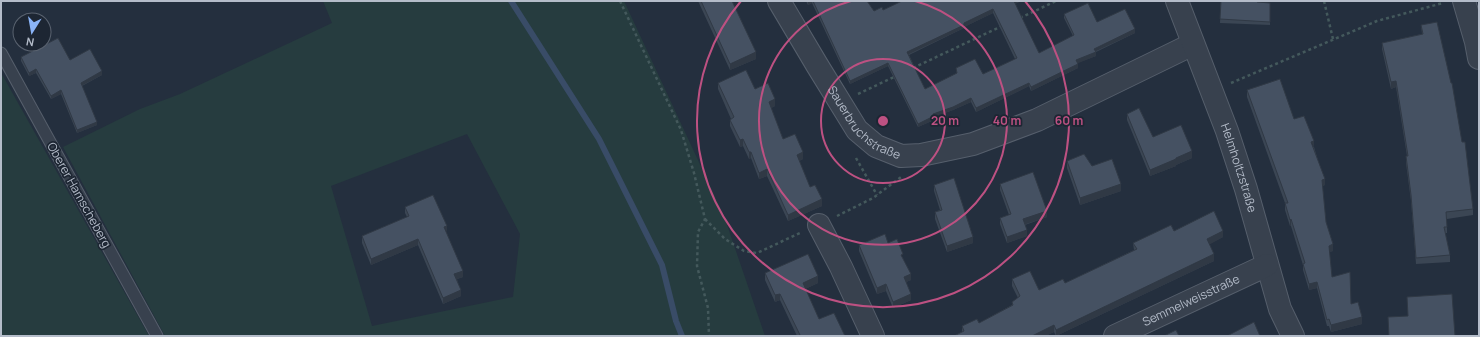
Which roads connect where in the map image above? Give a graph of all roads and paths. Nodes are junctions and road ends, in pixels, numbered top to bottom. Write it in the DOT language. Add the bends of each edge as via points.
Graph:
graph roads {
  1 [pos="620,1"];
  2 [pos="779,1"];
  3 [pos="1056,1"];
  4 [pos="1178,1"];
  5 [pos="1324,1"];
  6 [pos="1448,1"];
  7 [pos="1464,1"];
  8 [pos="1020,18"];
  9 [pos="1006,25"];
  10 [pos="1333,39"];
  11 [pos="1193,44"];
  12 [pos="1,54"];
  13 [pos="1479,58"];
  14 [pos="912,69"];
  15 [pos="897,76"];
  16 [pos="1212,90"];
  17 [pos="840,102"];
  18 [pos="921,155"];
  19 [pos="704,219"];
  20 [pos="819,225"];
  21 [pos="1267,265"];
  22 [pos="157,336"];
  23 [pos="709,336"];
  24 [pos="873,336"];
  25 [pos="1115,336"];
  26 [pos="1293,336"];
  1 -- 19 [label="path" via="681,130"];
  2 -- 17 [label="street, Sauerbruchstraße"];
  3 -- 8 [label="path"];
  4 -- 11 [label="street, Helmholtzstraße"];
  5 -- 10 [label="path"];
  6 -- 10 [label="path" via="1377,21"];
  7 -- 13 [label="street"];
  9 -- 14 [label="path"];
  10 -- 16 [label="path"];
  11 -- 16 [label="street, Helmholtzstraße"];
  11 -- 18 [label="street, Sauerbruchstraße" via="1037,120 972,144"];
  12 -- 22 [label="lane, Oberer Hamscheberg"];
  15 -- 17 [label="path"];
  16 -- 21 [label="street, Helmholtzstraße" via="1246,189"];
  17 -- 18 [label="street, Sauerbruchstraße" via="857,130 876,146 901,156"];
  18 -- 20 [label="path" via="910,170 873,198"];
  19 -- 20 [label="path" via="725,239 744,251 757,253"];
  19 -- 23 [label="path" via="698,232 697,266 708,308"];
  20 -- 24 [label="street"];
  21 -- 25 [label="street, Semmelweisstraße"];
  21 -- 26 [label="street, Helmholtzstraße" via="1280,309"];
}
